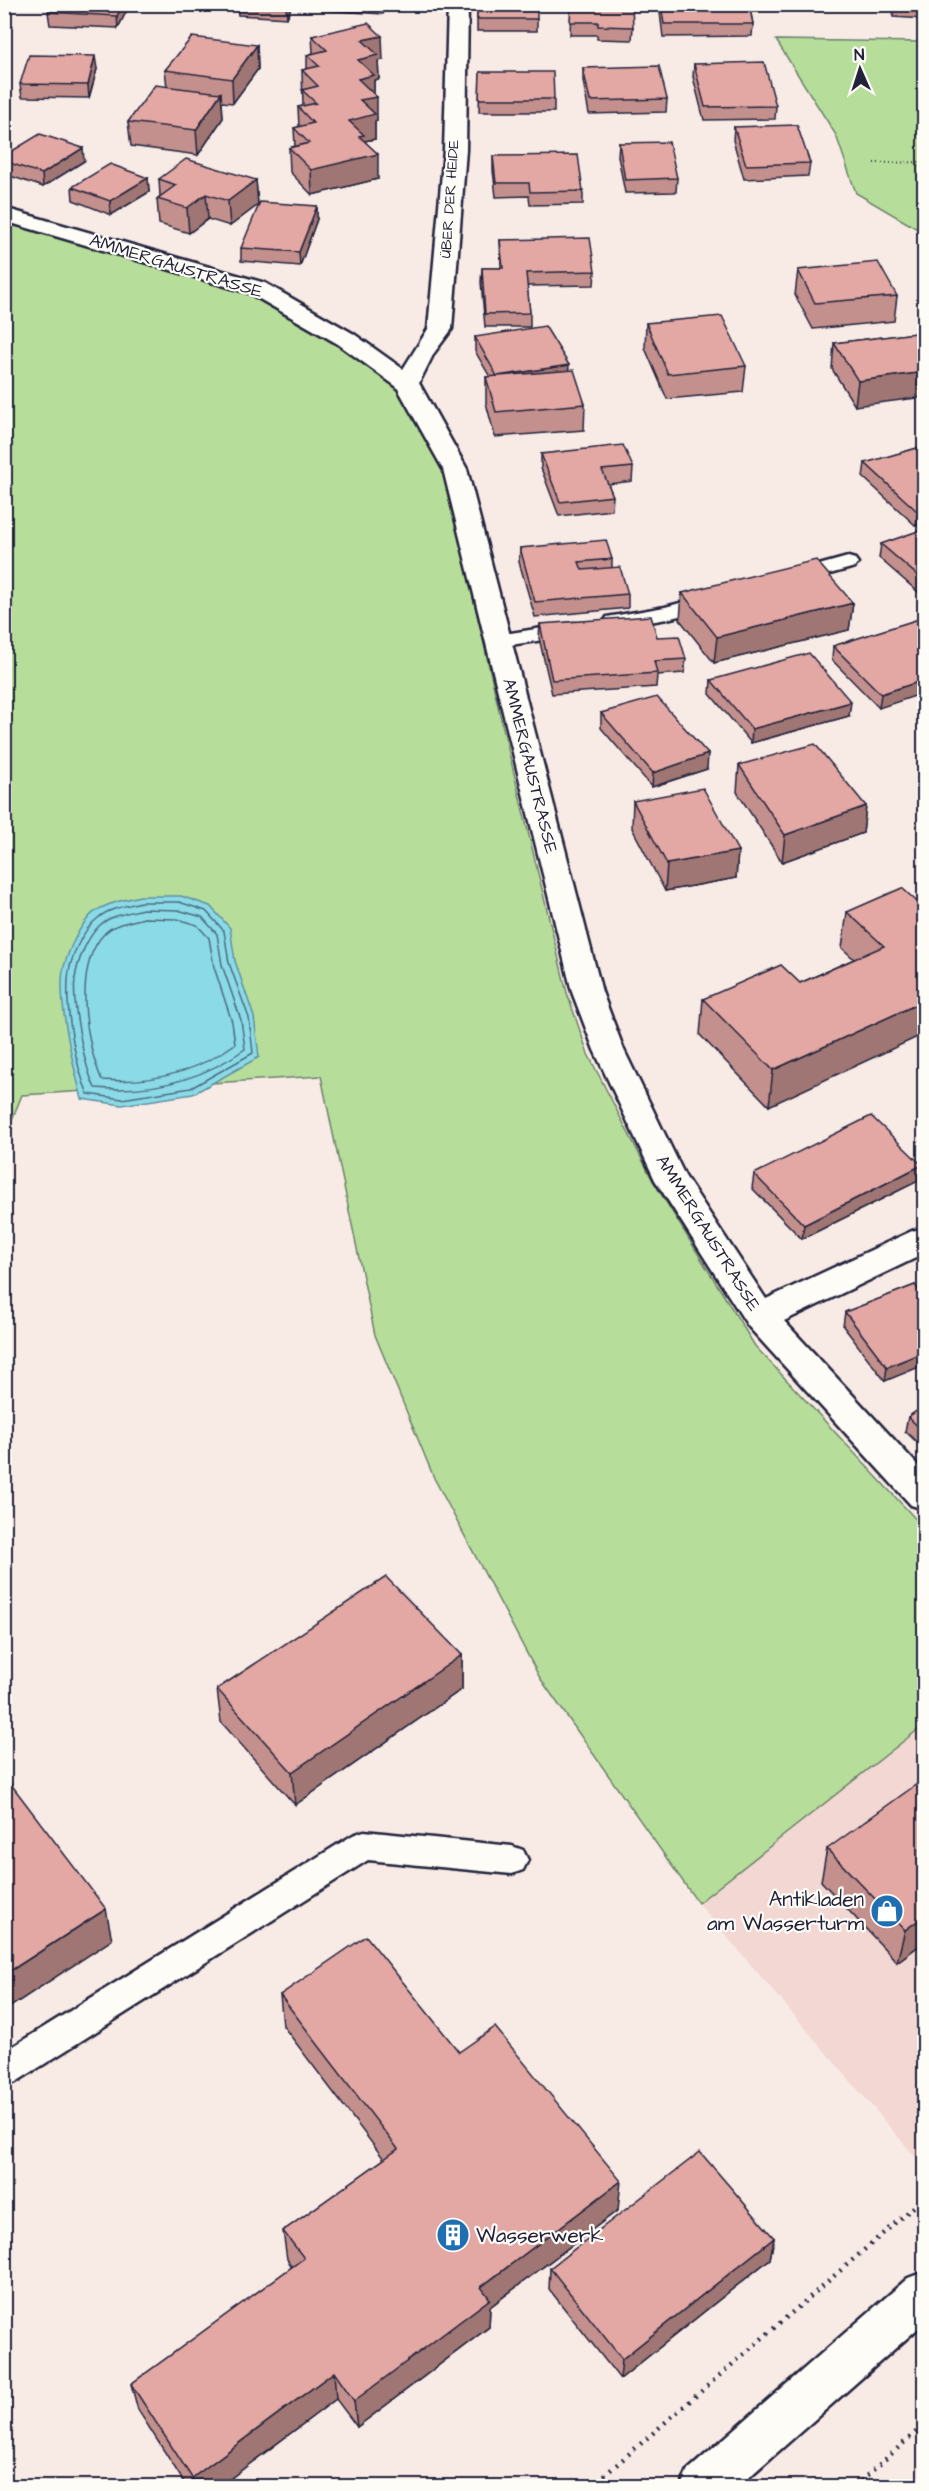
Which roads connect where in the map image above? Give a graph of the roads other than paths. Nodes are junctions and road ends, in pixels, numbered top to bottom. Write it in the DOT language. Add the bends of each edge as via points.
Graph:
graph roads {
  1 [pos="458,4"];
  2 [pos="4,214"];
  3 [pos="407,383"];
  4 [pos="848,563"];
  5 [pos="769,585"];
  6 [pos="735,594"];
  7 [pos="498,641"];
  8 [pos="924,1240"];
  9 [pos="760,1317"];
  10 [pos="924,1495"];
  11 [pos="512,1860"];
  12 [pos="4,2072"];
  13 [pos="924,2294"];
  14 [pos="704,2487"];
  1 -- 3 [label="street, ÜBER DER HEIDE" via="455,150 440,329"];
  2 -- 3 [label="street, AMMERGAUSTRASSE" via="257,288 346,339"];
  3 -- 7 [label="street, AMMERGAUSTRASSE" via="455,468"];
  4 -- 5 [label="lane"];
  6 -- 7 [label="lane" via="667,613"];
  7 -- 9 [label="street, AMMERGAUSTRASSE" via="587,992 609,1050 671,1180"];
  8 -- 9 [label="street"];
  9 -- 10 [label="street, AMMERGAUSTRASSE"];
  11 -- 12 [label="lane" via="364,1845"];
  13 -- 14 [label="street"];
}
